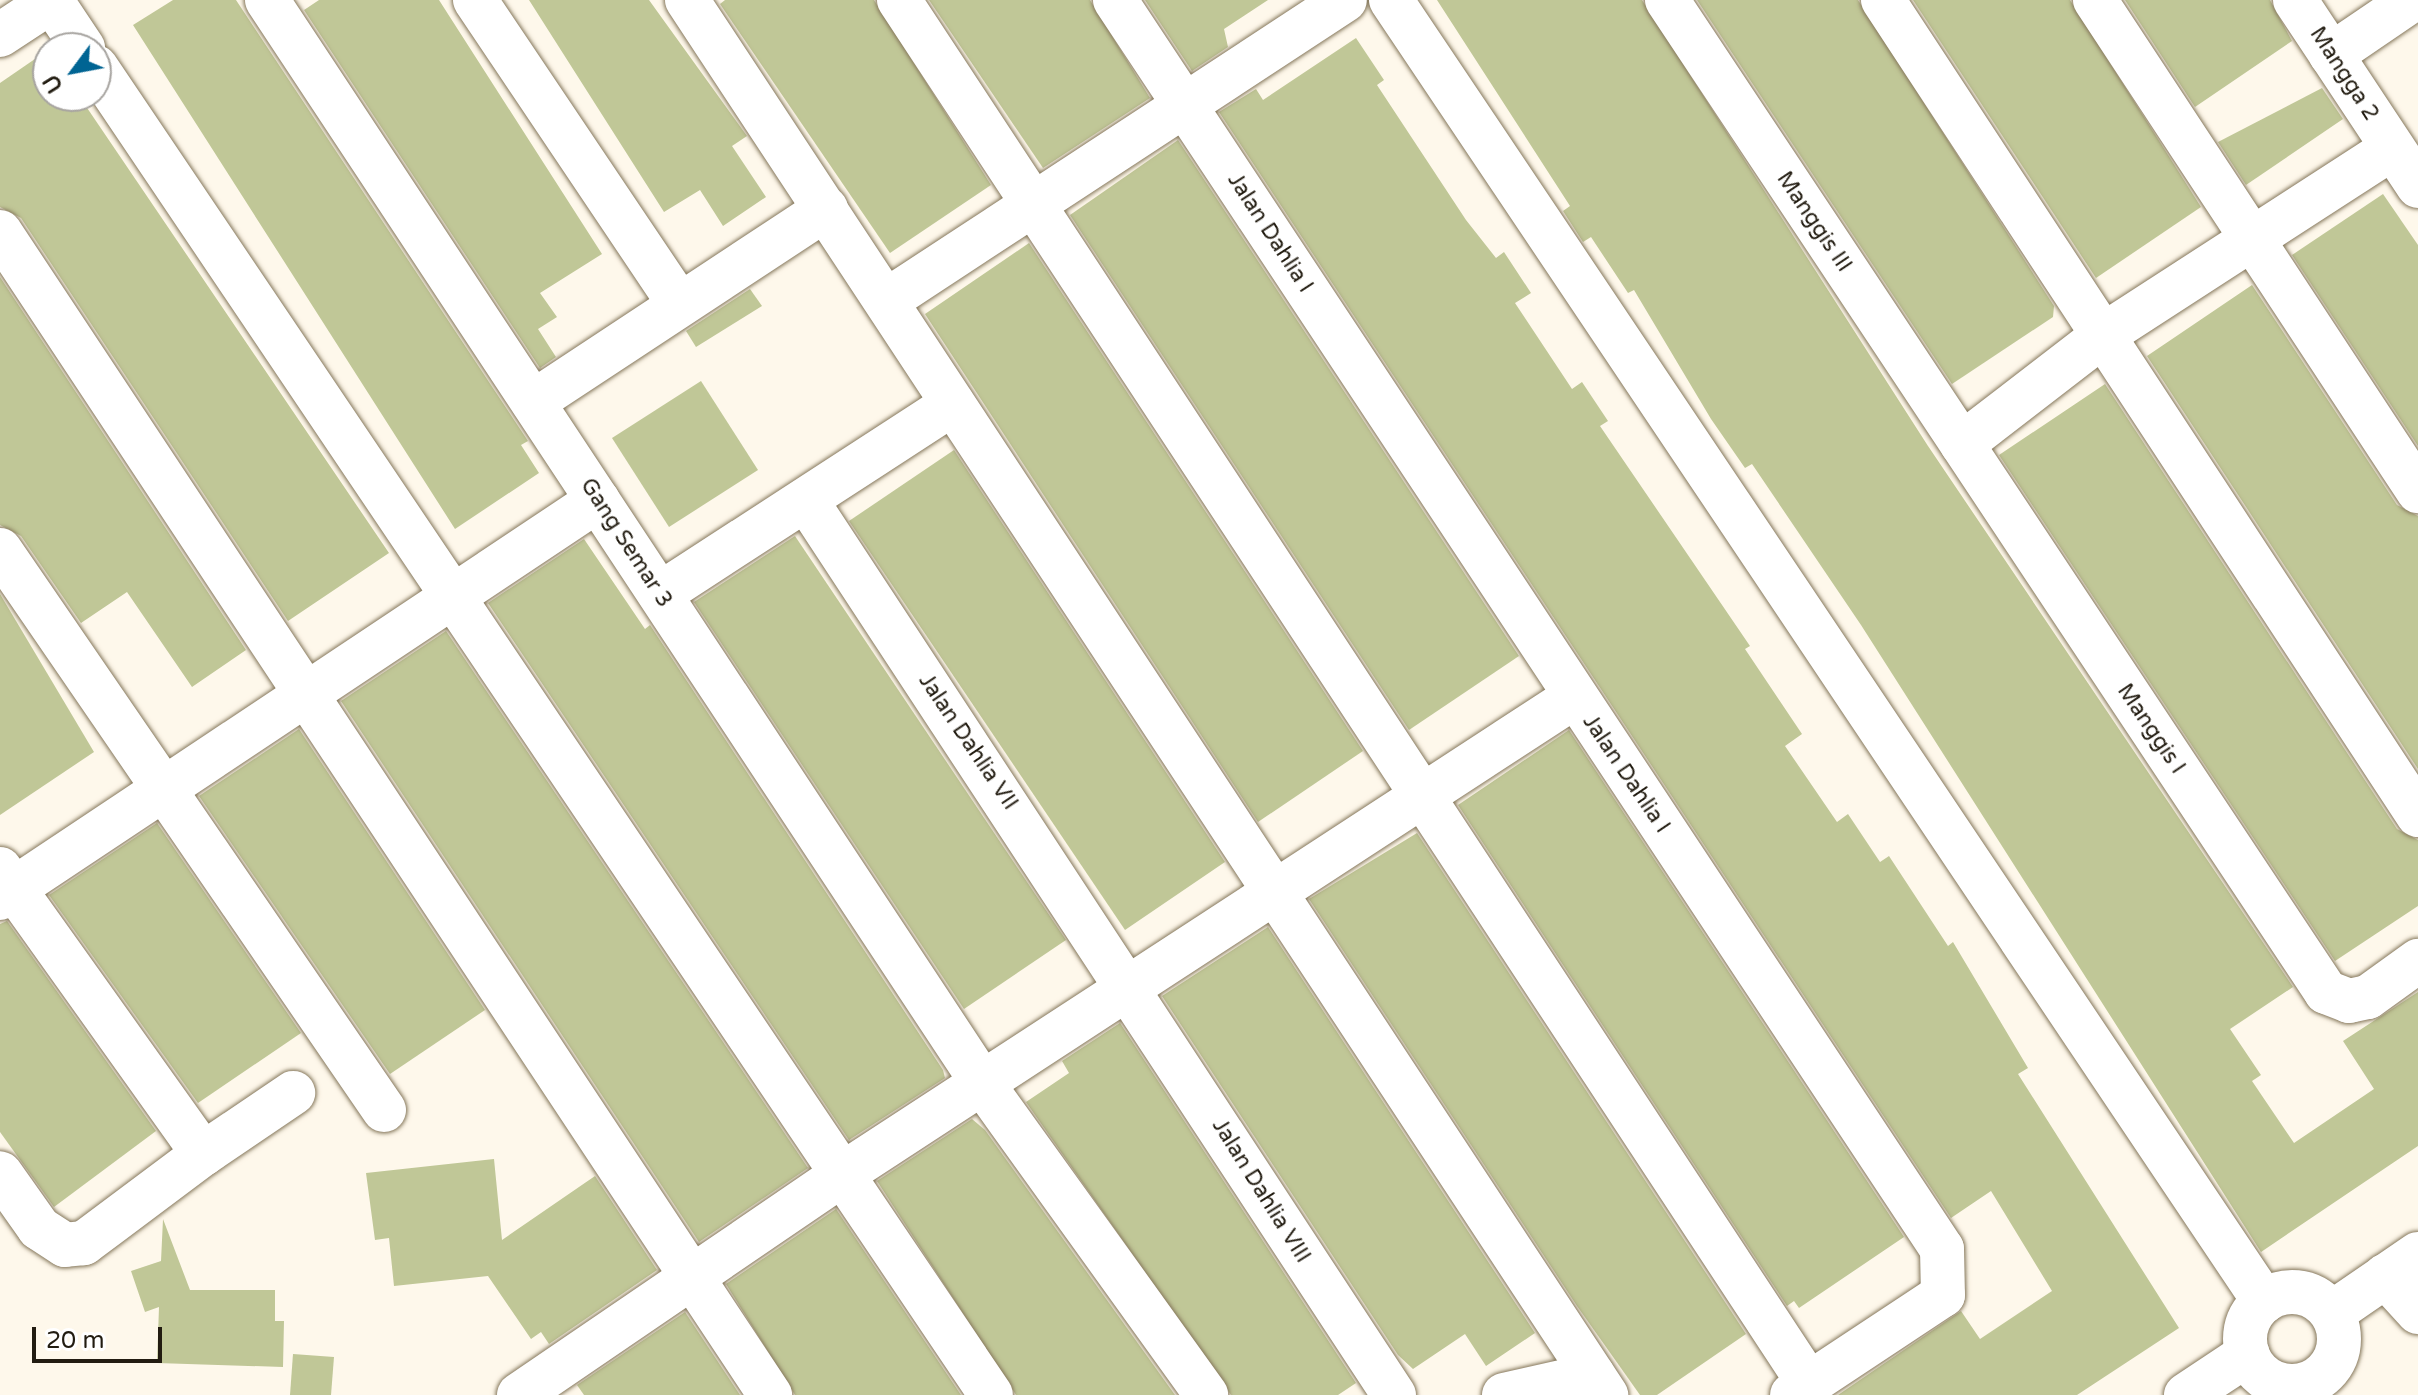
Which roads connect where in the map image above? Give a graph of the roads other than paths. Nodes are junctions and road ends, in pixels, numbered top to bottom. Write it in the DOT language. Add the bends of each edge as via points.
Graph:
graph roads {
  1 [pos="52,0"];
  2 [pos="267,0"];
  3 [pos="475,0"];
  4 [pos="687,0"];
  5 [pos="899,0"];
  6 [pos="1115,0"];
  7 [pos="1345,0"];
  8 [pos="1391,0"];
  9 [pos="1667,0"];
  10 [pos="1883,0"];
  11 [pos="2095,0"];
  12 [pos="2295,0"];
  13 [pos="2412,0"];
  14 [pos="73,32"];
  15 [pos="0,35"];
  16 [pos="2331,55"];
  17 [pos="112,91"];
  18 [pos="1186,106"];
  19 [pos="2392,148"];
  20 [pos="2418,186"];
  21 [pos="1033,204"];
  22 [pos="826,209"];
  23 [pos="0,232"];
  24 [pos="2252,235"];
  25 [pos="889,299"];
  26 [pos="680,305"];
  27 [pos="2105,334"];
  28 [pos="533,402"];
  29 [pos="953,404"];
  30 [pos="1962,444"];
  31 [pos="2418,491"];
  32 [pos="598,500"];
  33 [pos="806,500"];
  34 [pos="0,550"];
  35 [pos="660,594"];
  36 [pos="449,599"];
  37 [pos="306,694"];
  38 [pos="1574,697"];
  39 [pos="164,787"];
  40 [pos="1423,797"];
  41 [pos="2418,815"];
  42 [pos="4,885"];
  43 [pos="1276,894"];
  44 [pos="2418,961"];
  45 [pos="1130,985"];
  46 [pos="985,1087"];
  47 [pos="293,1093"];
  48 [pos="384,1110"];
  49 [pos="203,1154"];
  50 [pos="0,1173"];
  51 [pos="838,1177"];
  52 [pos="2401,1265"];
  53 [pos="694,1280"];
  54 [pos="2264,1301"];
  55 [pos="2418,1312"];
  56 [pos="2332,1313"];
  57 [pos="2248,1354"];
  58 [pos="1600,1385"];
  59 [pos="2327,1387"];
  60 [pos="541,1389"];
  61 [pos="1800,1389"];
  62 [pos="770,1395"];
  63 [pos="991,1395"];
  64 [pos="1206,1395"];
  65 [pos="1394,1395"];
  66 [pos="1504,1395"];
  67 [pos="2186,1395"];
  1 -- 14 [label="street"];
  1 -- 15 [label="street"];
  2 -- 28 [label="street, Gang Semar 3"];
  3 -- 26 [label="street"];
  4 -- 22 [label="street"];
  5 -- 21 [label="street"];
  6 -- 18 [label="street, Jalan Dahlia I"];
  7 -- 18 [label="street"];
  8 -- 54 [label="street"];
  9 -- 30 [label="street, Manggis III"];
  10 -- 27 [label="street"];
  11 -- 24 [label="street"];
  12 -- 16 [label="street, Mangga 2"];
  13 -- 16 [label="street"];
  16 -- 19 [label="street, Mangga 2"];
  17 -- 36 [label="street"];
  18 -- 21 [label="street"];
  18 -- 38 [label="street, Jalan Dahlia I"];
  19 -- 20 [label="street, Mangga 2"];
  19 -- 24 [label="street"];
  21 -- 25 [label="street"];
  21 -- 40 [label="street"];
  22 -- 25 [label="street"];
  22 -- 26 [label="street"];
  23 -- 37 [label="street"];
  24 -- 27 [label="street"];
  24 -- 31 [label="street"];
  25 -- 29 [label="street"];
  26 -- 28 [label="street"];
  27 -- 30 [label="street"];
  27 -- 41 [label="street"];
  28 -- 32 [label="street, Gang Semar 3"];
  29 -- 33 [label="street"];
  29 -- 43 [label="street"];
  30 -- 44 [label="street, Manggis I" via="2326,992 2349,1001 2368,997"];
  32 -- 35 [label="street, Gang Semar 3"];
  32 -- 36 [label="street"];
  33 -- 35 [label="street"];
  33 -- 45 [label="street, Jalan Dahlia VII"];
  34 -- 39 [label="street"];
  35 -- 46 [label="street, Gang Semar 3"];
  36 -- 37 [label="street"];
  36 -- 51 [label="street"];
  37 -- 39 [label="street"];
  37 -- 53 [label="street"];
  38 -- 40 [label="street"];
  38 -- 61 [label="street, Jalan Dahlia I" via="1942,1249 1943,1295"];
  39 -- 42 [label="street"];
  39 -- 48 [label="street"];
  40 -- 43 [label="street"];
  40 -- 61 [label="street"];
  42 -- 49 [label="street"];
  43 -- 45 [label="street"];
  43 -- 58 [label="street"];
  45 -- 46 [label="street"];
  45 -- 65 [label="street, Jalan Dahlia VIII"];
  46 -- 51 [label="street"];
  46 -- 64 [label="street, Gang Semar 3"];
  47 -- 49 [label="street"];
  49 -- 50 [label="street" via="74,1244 39,1228"];
  51 -- 53 [label="street"];
  51 -- 63 [label="street"];
  52 -- 55 [label="street"];
  52 -- 56 [label="street"];
  53 -- 60 [label="street"];
  53 -- 62 [label="street"];
  54 -- 56 [label="street" via="2300,1294"];
  54 -- 57 [label="street" via="2247,1325"];
  56 -- 59 [label="street" via="2340,1342"];
  57 -- 59 [label="street" via="2277,1383"];
  57 -- 67 [label="street"];
  58 -- 66 [label="street"];
}
